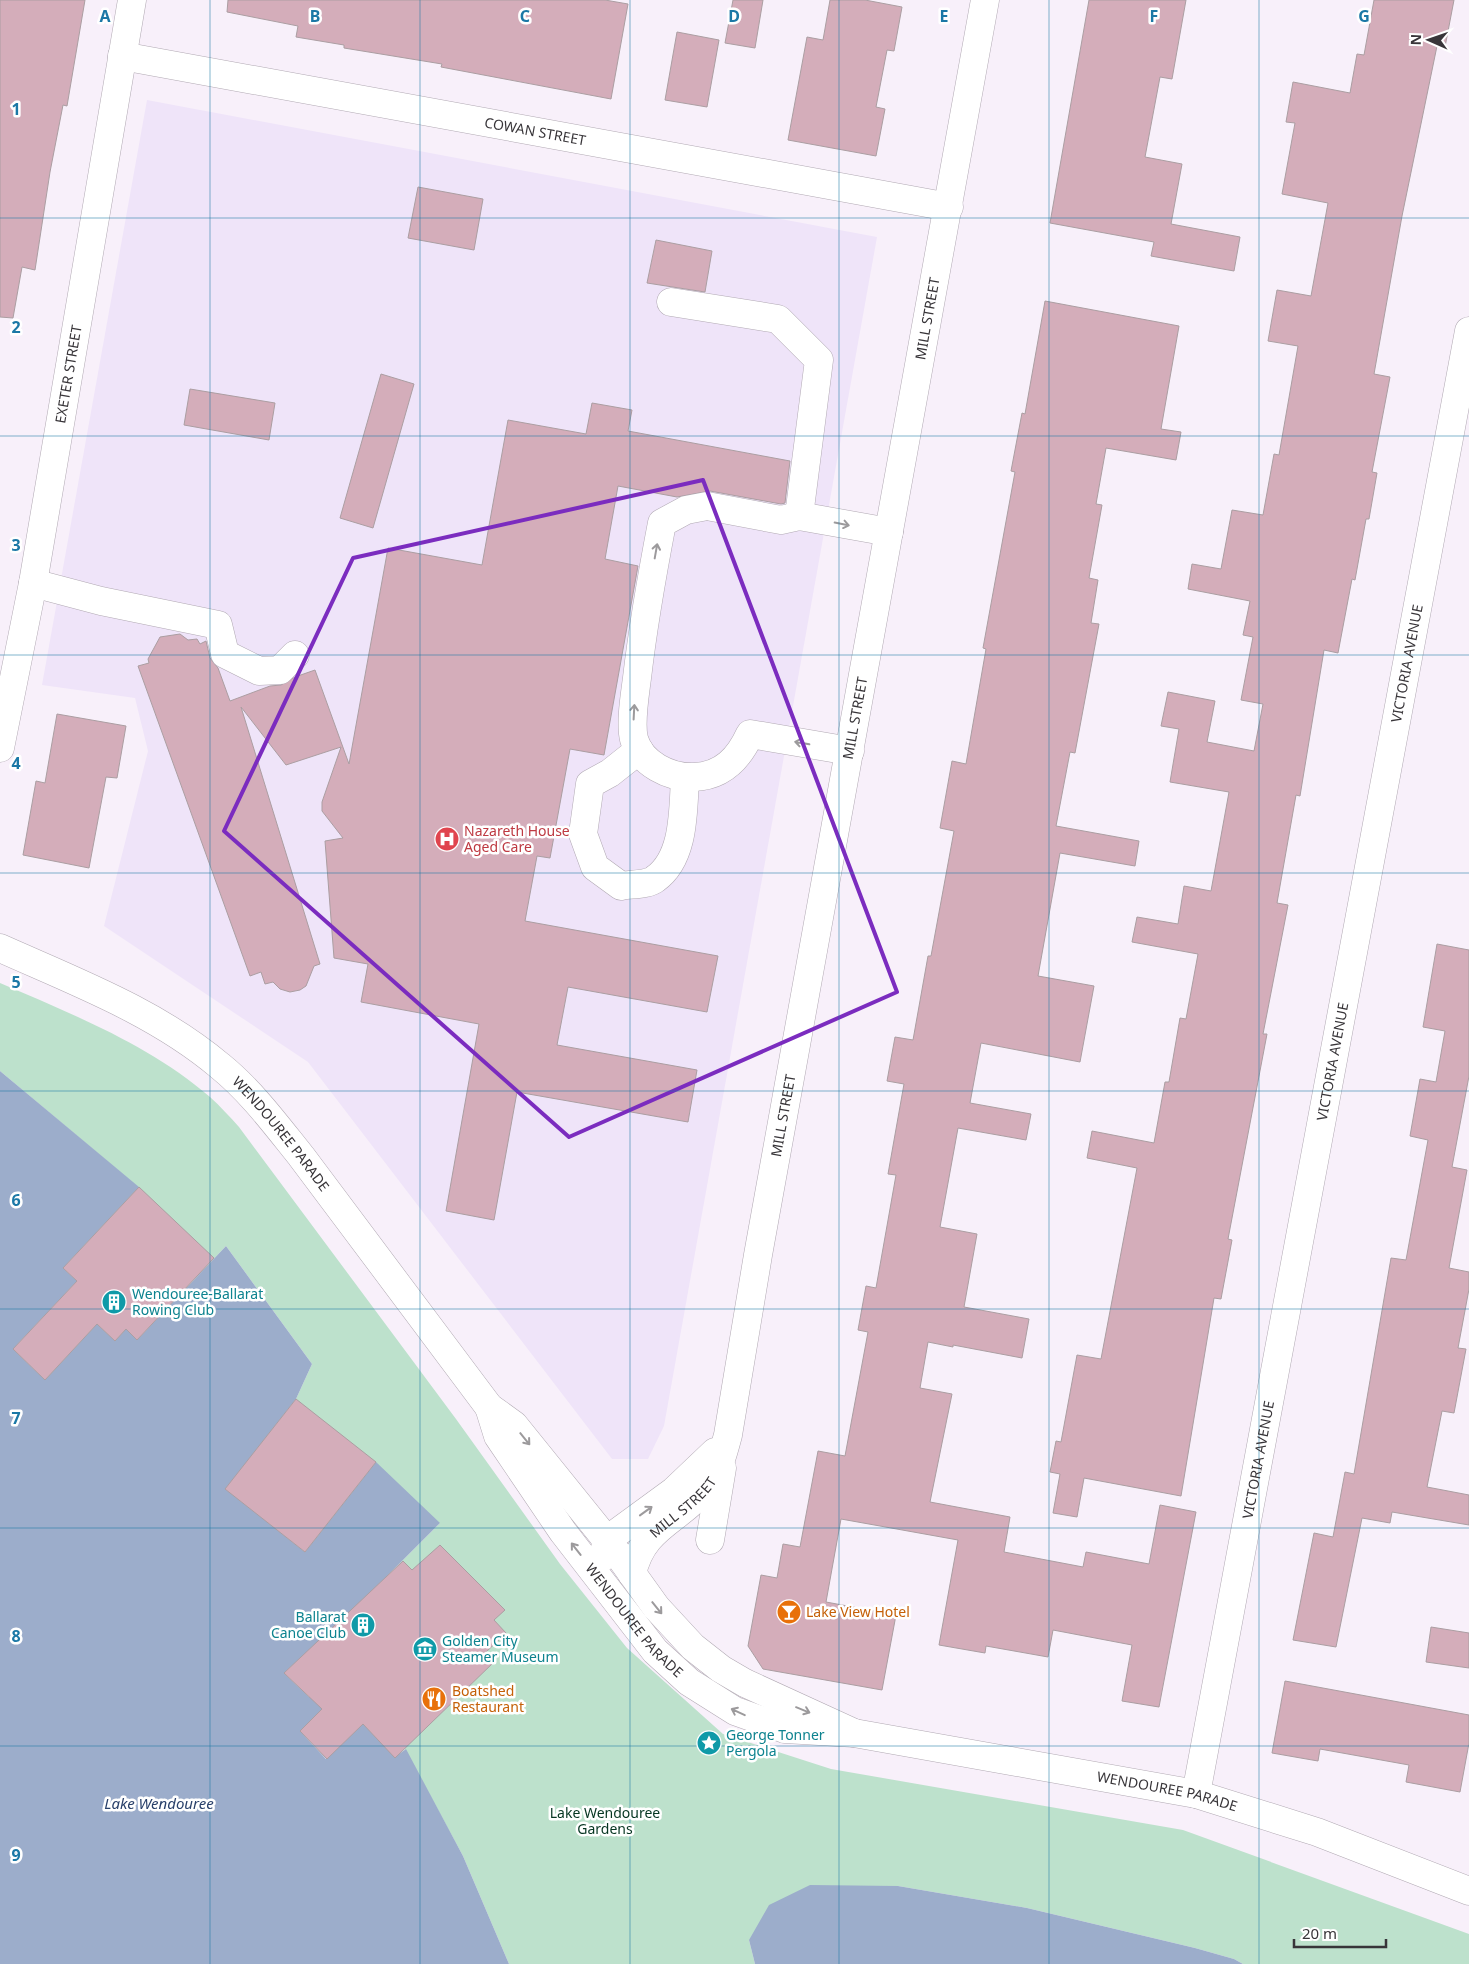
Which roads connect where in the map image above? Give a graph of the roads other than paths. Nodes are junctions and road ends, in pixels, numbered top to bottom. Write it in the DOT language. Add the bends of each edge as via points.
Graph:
graph roads {
  1 [pos="132,0"];
  2 [pos="985,0"];
  3 [pos="122,56"];
  4 [pos="949,207"];
  5 [pos="671,302"];
  6 [pos="1469,330"];
  7 [pos="799,516"];
  8 [pos="889,532"];
  9 [pos="33,583"];
  10 [pos="295,655"];
  11 [pos="0,748"];
  12 [pos="639,750"];
  13 [pos="850,751"];
  14 [pos="686,778"];
  15 [pos="0,948"];
  16 [pos="489,1407"];
  17 [pos="728,1435"];
  18 [pos="607,1540"];
  19 [pos="710,1540"];
  20 [pos="632,1574"];
  21 [pos="598,1578"];
  22 [pos="854,1733"];
  23 [pos="1196,1794"];
  24 [pos="1469,1891"];
  1 -- 3 [label="street, EXETER STREET"];
  2 -- 4 [label="street, MILL STREET"];
  3 -- 4 [label="street, COWAN STREET"];
  3 -- 9 [label="street, EXETER STREET"];
  4 -- 8 [label="street, MILL STREET"];
  5 -- 7 [label="street" via="778,319 819,360"];
  6 -- 23 [label="street, VICTORIA AVENUE"];
  7 -- 8 [label="street, one-way"];
  12 -- 7 [label="street, one-way" via="634,738 636,689 645,612 662,523 686,510 707,506 781,520"];
  8 -- 13 [label="street, MILL STREET"];
  9 -- 10 [label="street" via="218,625 225,654 259,671 280,670"];
  9 -- 11 [label="street, EXETER STREET"];
  12 -- 14 [label="street" via="665,772"];
  12 -- 14 [label="street" via="590,784 583,834 595,867 621,886 654,880 672,861 682,823"];
  13 -- 14 [label="street, one-way" via="750,734 743,750 718,773"];
  13 -- 17 [label="street, MILL STREET"];
  15 -- 16 [label="street, WENDOUREE PARADE" via="173,1030 221,1066 301,1156"];
  16 -- 18 [label="street, WENDOUREE PARADE, one-way" via="514,1425"];
  21 -- 16 [label="street, WENDOUREE PARADE, one-way" via="498,1436"];
  18 -- 17 [label="street, MILL STREET, one-way" via="674,1491"];
  17 -- 19 [label="street"];
  17 -- 20 [label="street, MILL STREET" via="720,1464 707,1487 645,1542 637,1553"];
  18 -- 20 [label="street, WENDOUREE PARADE"];
  18 -- 21 [label="street"];
  20 -- 22 [label="street, WENDOUREE PARADE, one-way" via="675,1629 721,1669 765,1694"];
  22 -- 21 [label="street, WENDOUREE PARADE, one-way" via="785,1729 735,1711 711,1697 655,1651"];
  22 -- 23 [label="street, WENDOUREE PARADE"];
  23 -- 24 [label="street, WENDOUREE PARADE" via="1317,1832"];
}
